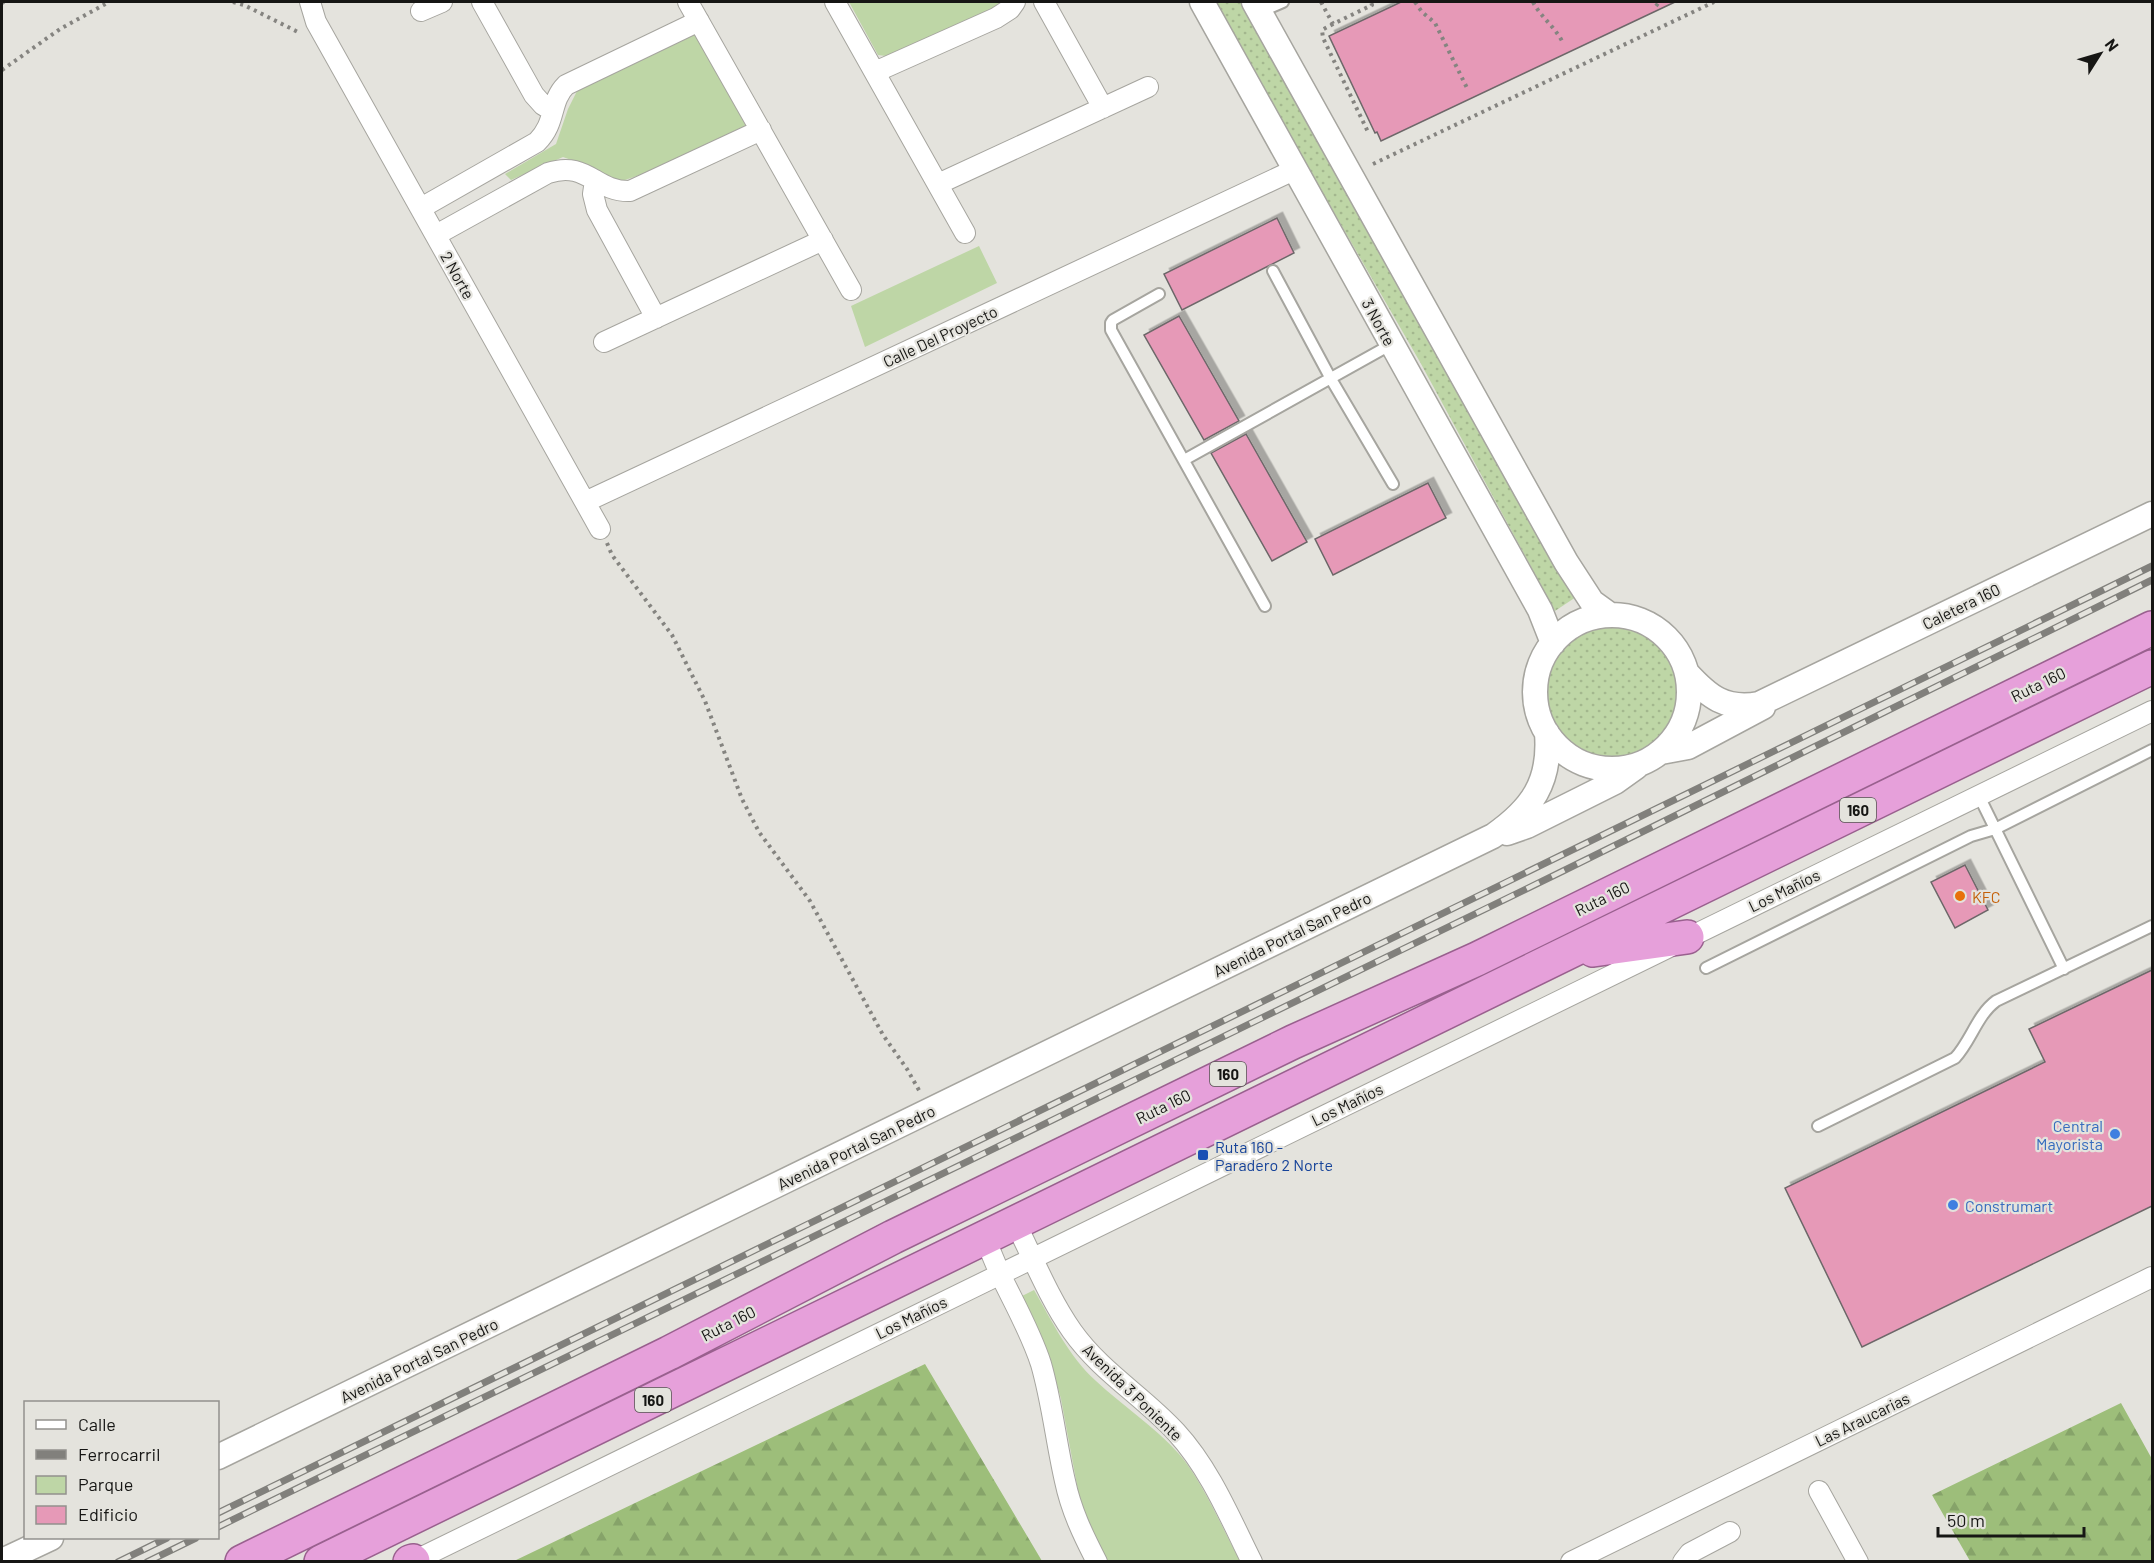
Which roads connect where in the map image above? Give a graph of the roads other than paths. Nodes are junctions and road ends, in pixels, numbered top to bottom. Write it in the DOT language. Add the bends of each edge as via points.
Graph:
graph roads {
  1 [pos="296,2"];
  2 [pos="310,2"];
  3 [pos="442,2"];
  4 [pos="482,2"];
  5 [pos="688,2"];
  6 [pos="836,2"];
  7 [pos="1015,2"];
  8 [pos="1044,2"];
  9 [pos="1202,2"];
  10 [pos="1283,2"];
  11 [pos="1257,7"];
  12 [pos="421,11"];
  13 [pos="699,21"];
  14 [pos="316,22"];
  15 [pos="875,72"];
  16 [pos="1148,87"];
  17 [pos="1103,108"];
  18 [pos="554,111"];
  19 [pos="761,130"];
  20 [pos="1294,170"];
  21 [pos="595,180"];
  22 [pos="938,184"];
  23 [pos="421,208"];
  24 [pos="965,233"];
  25 [pos="436,235"];
  26 [pos="823,240"];
  27 [pos="1272,272"];
  28 [pos="851,290"];
  29 [pos="1160,294"];
  30 [pos="656,318"];
  31 [pos="604,342"];
  32 [pos="1392,344"];
  33 [pos="1330,379"];
  34 [pos="1184,460"];
  35 [pos="1393,484"];
  36 [pos="585,502"];
  37 [pos="2152,514"];
  38 [pos="600,529"];
  39 [pos="1265,606"];
  40 [pos="1610,615"];
  41 [pos="2152,628"];
  42 [pos="1553,643"];
  43 [pos="2152,667"];
  44 [pos="1686,673"];
  45 [pos="1770,700"];
  46 [pos="2152,711"];
  47 [pos="1547,733"];
  48 [pos="2152,750"];
  49 [pos="1661,752"];
  50 [pos="1637,765"];
  51 [pos="1979,796"];
  52 [pos="1995,829"];
  53 [pos="1493,836"];
  54 [pos="2152,926"];
  55 [pos="1687,938"];
  56 [pos="1564,953"];
  57 [pos="1706,968"];
  58 [pos="2064,969"];
  59 [pos="1818,1126"];
  60 [pos="981,1195"];
  61 [pos="1015,1222"];
  62 [pos="985,1238"];
  63 [pos="1033,1258"];
  64 [pos="1000,1274"];
  65 [pos="2152,1277"];
  66 [pos="219,1457"];
  67 [pos="1819,1491"];
  68 [pos="1730,1532"];
  69 [pos="49,1539"];
  70 [pos="2,1561"];
  71 [pos="411,1561"];
  72 [pos="242,1562"];
  73 [pos="321,1562"];
  74 [pos="1097,1562"];
  75 [pos="1252,1562"];
  76 [pos="1571,1562"];
  77 [pos="1683,1562"];
  78 [pos="1857,1562"];
  1 -- 14 [label="street, 2 Norte"];
  2 -- 14 [label="street, 2 Norte"];
  3 -- 12 [label="street"];
  4 -- 18 [label="street" via="534,95"];
  5 -- 13 [label="street"];
  6 -- 15 [label="street"];
  7 -- 15 [label="street" via="996,18"];
  8 -- 17 [label="street"];
  9 -- 20 [label="street, 3 Norte"];
  10 -- 11 [label="lane"];
  11 -- 40 [label="street" via="1566,562 1592,602"];
  13 -- 18 [label="street" via="566,85 558,95"];
  13 -- 19 [label="street"];
  14 -- 23 [label="street, 2 Norte"];
  15 -- 22 [label="street"];
  16 -- 17 [label="street"];
  17 -- 22 [label="street"];
  18 -- 23 [label="street" via="548,130 537,142"];
  19 -- 21 [label="street" via="630,191 613,190"];
  19 -- 26 [label="street"];
  20 -- 32 [label="street, 3 Norte"];
  20 -- 36 [label="street, Calle Del Proyecto"];
  21 -- 25 [label="street" via="574,170 548,173"];
  21 -- 30 [label="street" via="597,210"];
  22 -- 24 [label="street"];
  23 -- 25 [label="street, 2 Norte"];
  25 -- 36 [label="street, 2 Norte"];
  26 -- 28 [label="street"];
  26 -- 30 [label="street"];
  27 -- 33 [label="lane"];
  29 -- 34 [label="lane" via="1113,320 1110,327"];
  30 -- 31 [label="street"];
  32 -- 33 [label="lane"];
  32 -- 42 [label="street, 3 Norte" via="1540,610"];
  33 -- 34 [label="lane"];
  33 -- 35 [label="lane"];
  34 -- 39 [label="lane"];
  36 -- 38 [label="street, 2 Norte"];
  37 -- 45 [label="street, Caletera 160"];
  40 -- 42 [label="street" via="1578,623"];
  40 -- 44 [label="street" via="1643,622 1658,631 1676,650"];
  41 -- 60 [label="highway, Ruta 160 / 160"];
  42 -- 47 [label="street" via="1541,664 1535,687"];
  43 -- 56 [label="highway, Ruta 160 / 160"];
  44 -- 45 [label="street, Caletera 160" via="1704,692 1725,703 1748,706"];
  44 -- 49 [label="street" via="1685,716 1672,741"];
  45 -- 49 [label="street, Caletera 160" via="1688,747"];
  46 -- 51 [label="street, Los Mañíos"];
  47 -- 50 [label="street" via="1564,752 1586,765 1603,769"];
  47 -- 53 [label="street, Avenida Portal San Pedro" via="1547,764 1539,789 1522,813"];
  48 -- 52 [label="lane"];
  49 -- 50 [label="street"];
  50 -- 53 [label="street, Avenida Portal San Pedro" via="1615,782 1527,826"];
  51 -- 52 [label="lane"];
  51 -- 55 [label="street, Los Mañíos"];
  52 -- 57 [label="lane" via="1971,836"];
  52 -- 58 [label="lane"];
  53 -- 66 [label="street, Avenida Portal San Pedro"];
  54 -- 58 [label="lane"];
  55 -- 56 [label="highway"];
  55 -- 63 [label="street, Los Mañíos"];
  56 -- 61 [label="highway, Ruta 160 / 160"];
  58 -- 59 [label="lane" via="1987,1008 1955,1058"];
  60 -- 61 [label="highway"];
  60 -- 62 [label="highway" via="980,1218"];
  60 -- 72 [label="highway, Ruta 160 / 160"];
  61 -- 62 [label="highway, Ruta 160 / 160"];
  61 -- 63 [label="street, Avenida 3 Poniente"];
  62 -- 64 [label="street"];
  62 -- 73 [label="highway, Ruta 160 / 160"];
  63 -- 64 [label="street, Los Mañíos"];
  63 -- 75 [label="street, Avenida 3 Poniente" via="1059,1311 1088,1351 1164,1420 1196,1456"];
  64 -- 71 [label="street, Los Mañíos"];
  64 -- 74 [label="street" via="1040,1363 1070,1501"];
  65 -- 76 [label="street, Las Araucarias"];
  67 -- 78 [label="street"];
  68 -- 77 [label="street" via="1690,1552"];
  69 -- 70 [label="street"];
}
